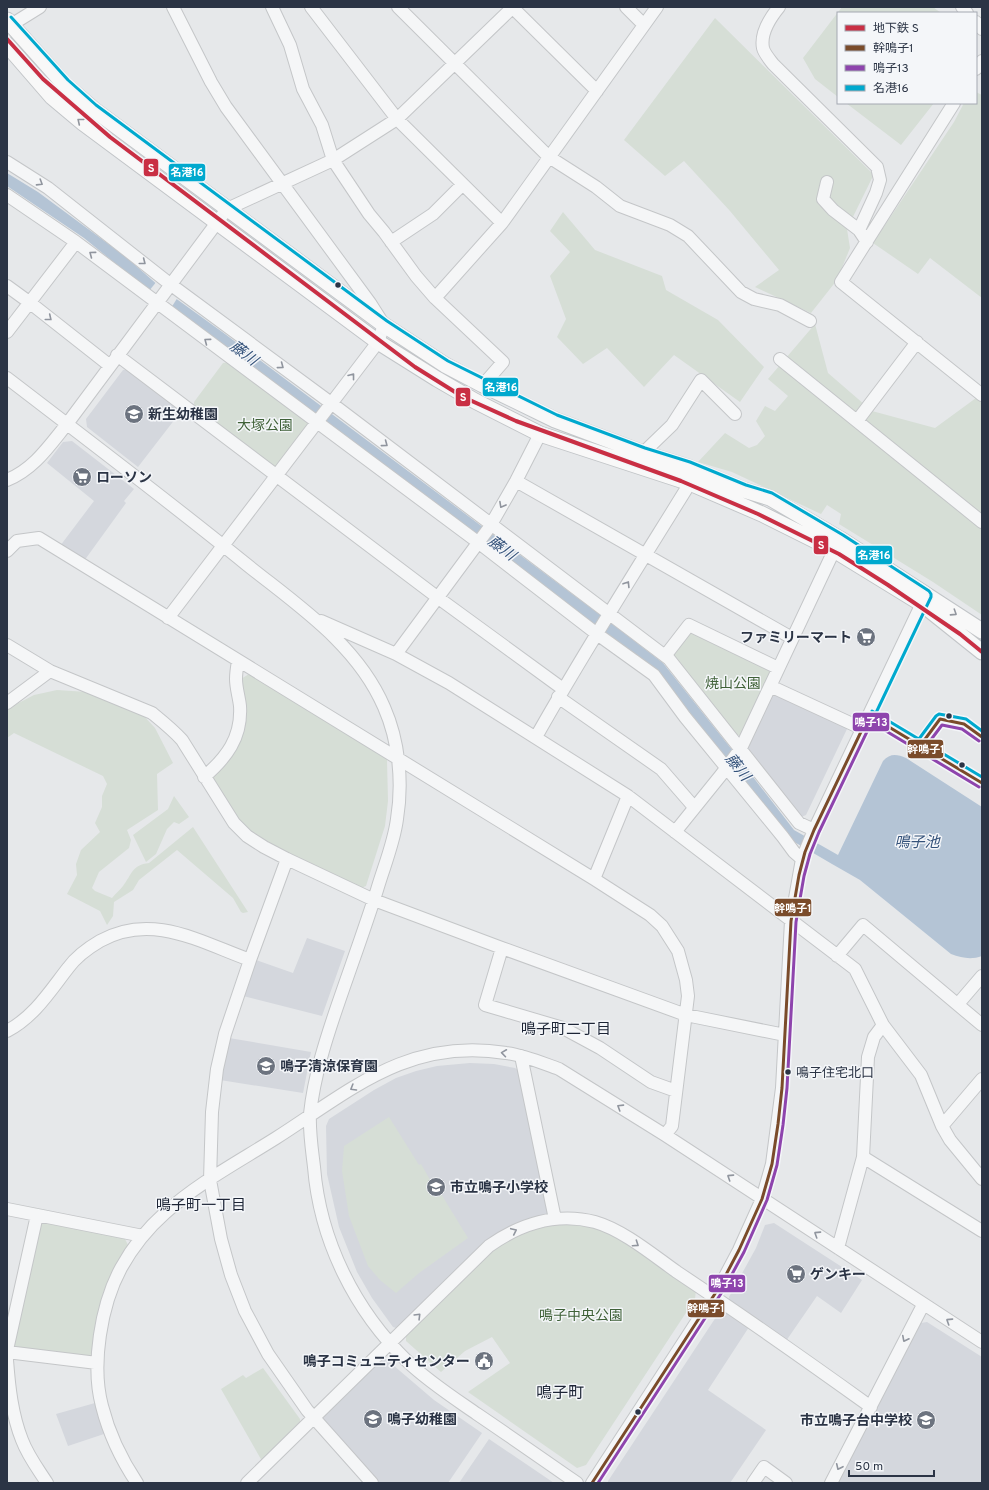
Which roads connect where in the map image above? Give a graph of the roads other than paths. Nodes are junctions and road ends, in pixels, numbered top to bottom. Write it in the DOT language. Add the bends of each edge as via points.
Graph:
graph roads {
  1 [pos="40,7"];
  2 [pos="173,7"];
  3 [pos="272,7"];
  4 [pos="310,7"];
  5 [pos="398,7"];
  6 [pos="513,7"];
  7 [pos="626,7"];
  8 [pos="657,7"];
  9 [pos="779,7"];
  10 [pos="9,22"];
  11 [pos="644,25"];
  12 [pos="7,45"];
  13 [pos="454,64"];
  14 [pos="597,91"];
  15 [pos="953,104"];
  16 [pos="397,119"];
  17 [pos="549,157"];
  18 [pos="333,160"];
  19 [pos="7,162"];
  20 [pos="827,182"];
  21 [pos="281,184"];
  22 [pos="462,185"];
  23 [pos="7,195"];
  24 [pos="227,210"];
  25 [pos="217,223"];
  26 [pos="502,223"];
  27 [pos="859,230"];
  28 [pos="76,242"];
  29 [pos="391,242"];
  30 [pos="867,242"];
  31 [pos="7,286"];
  32 [pos="169,286"];
  33 [pos="435,298"];
  34 [pos="158,301"];
  35 [pos="30,302"];
  36 [pos="810,321"];
  37 [pos="384,325"];
  38 [pos="7,332"];
  39 [pos="378,342"];
  40 [pos="917,342"];
  41 [pos="117,355"];
  42 [pos="780,359"];
  43 [pos="109,366"];
  44 [pos="7,378"];
  45 [pos="483,386"];
  46 [pos="982,395"];
  47 [pos="330,405"];
  48 [pos="735,414"];
  49 [pos="319,421"];
  50 [pos="857,421"];
  51 [pos="66,424"];
  52 [pos="540,434"];
  53 [pos="643,454"];
  54 [pos="278,476"];
  55 [pos="7,480"];
  56 [pos="516,482"];
  57 [pos="690,482"];
  58 [pos="982,522"];
  59 [pos="490,526"];
  60 [pos="480,542"];
  61 [pos="837,544"];
  62 [pos="224,546"];
  63 [pos="7,551"];
  64 [pos="645,556"];
  65 [pos="437,597"];
  66 [pos="924,599"];
  67 [pos="607,615"];
  68 [pos="310,616"];
  69 [pos="168,618"];
  70 [pos="982,631"];
  71 [pos="598,632"];
  72 [pos="792,638"];
  73 [pos="7,645"];
  74 [pos="982,652"];
  75 [pos="396,654"];
  76 [pos="665,656"];
  77 [pos="238,661"];
  78 [pos="778,668"];
  79 [pos="50,671"];
  80 [pos="770,686"];
  81 [pos="560,693"];
  82 [pos="7,703"];
  83 [pos="863,729"];
  84 [pos="536,737"];
  85 [pos="739,750"];
  86 [pos="398,760"];
  87 [pos="728,765"];
  88 [pos="204,777"];
  89 [pos="628,796"];
  90 [pos="694,807"];
  91 [pos="675,832"];
  92 [pos="813,833"];
  93 [pos="804,855"];
  94 [pos="287,859"];
  95 [pos="594,879"];
  96 [pos="374,900"];
  97 [pos="791,921"];
  98 [pos="502,948"];
  99 [pos="837,956"];
  100 [pos="250,960"];
  101 [pos="982,976"];
  102 [pos="958,1004"];
  103 [pos="686,1015"];
  104 [pos="982,1025"];
  105 [pos="883,1026"];
  106 [pos="7,1031"];
  107 [pos="785,1035"];
  108 [pos="521,1056"];
  109 [pos="982,1079"];
  110 [pos="676,1091"];
  111 [pos="310,1117"];
  112 [pos="942,1126"];
  113 [pos="665,1135"];
  114 [pos="863,1157"];
  115 [pos="982,1179"];
  116 [pos="210,1180"];
  117 [pos="762,1199"];
  118 [pos="7,1209"];
  119 [pos="36,1215"];
  120 [pos="554,1219"];
  121 [pos="982,1231"];
  122 [pos="143,1236"];
  123 [pos="838,1248"];
  124 [pos="714,1296"];
  125 [pos="923,1305"];
  126 [pos="982,1342"];
  127 [pos="390,1344"];
  128 [pos="7,1351"];
  129 [pos="7,1360"];
  130 [pos="97,1363"];
  131 [pos="871,1407"];
  132 [pos="314,1418"];
  133 [pos="47,1483"];
  134 [pos="137,1483"];
  135 [pos="247,1483"];
  136 [pos="372,1483"];
  137 [pos="577,1483"];
  138 [pos="592,1483"];
  139 [pos="753,1483"];
  140 [pos="786,1483"];
  141 [pos="832,1483"];
  1 -- 10 [label="street"];
  2 -- 21 [label="street" via="226,107"];
  3 -- 18 [label="street" via="290,45 303,89 322,125"];
  4 -- 16 [label="street"];
  5 -- 13 [label="street"];
  6 -- 13 [label="street"];
  6 -- 14 [label="street"];
  7 -- 11 [label="street"];
  8 -- 11 [label="street"];
  9 -- 27 [label="street" via="764,33 763,49 773,64 877,167 880,180"];
  10 -- 24 [label="main road" via="64,84 93,110"];
  11 -- 14 [label="street"];
  25 -- 12 [label="main road, one-way" via="52,97"];
  13 -- 16 [label="street"];
  13 -- 17 [label="street"];
  14 -- 17 [label="street"];
  15 -- 30 [label="street"];
  16 -- 18 [label="street"];
  16 -- 22 [label="street"];
  17 -- 26 [label="street"];
  17 -- 36 [label="street" via="620,206 670,225 688,236 741,292 754,299 780,305"];
  18 -- 21 [label="street"];
  18 -- 29 [label="street"];
  19 -- 32 [label="street, one-way" via="48,188"];
  20 -- 27 [label="street" via="823,199"];
  21 -- 24 [label="street"];
  21 -- 37 [label="street"];
  22 -- 26 [label="street"];
  22 -- 29 [label="street" via="433,214"];
  23 -- 28 [label="street"];
  24 -- 25 [label="street"];
  24 -- 37 [label="main road"];
  25 -- 32 [label="street"];
  25 -- 39 [label="main road"];
  26 -- 33 [label="street"];
  27 -- 30 [label="street"];
  34 -- 28 [label="street, one-way"];
  28 -- 35 [label="street"];
  29 -- 33 [label="street"];
  30 -- 40 [label="street" via="841,282"];
  31 -- 35 [label="street"];
  32 -- 34 [label="street"];
  32 -- 47 [label="street, one-way"];
  33 -- 45 [label="street" via="503,362"];
  34 -- 41 [label="street"];
  49 -- 34 [label="street, one-way"];
  35 -- 38 [label="street"];
  35 -- 43 [label="street, one-way"];
  37 -- 39 [label="street"];
  37 -- 45 [label="main road"];
  47 -- 39 [label="street, one-way"];
  39 -- 52 [label="main road" via="436,379"];
  40 -- 46 [label="street"];
  40 -- 50 [label="street"];
  41 -- 43 [label="street"];
  41 -- 54 [label="street"];
  42 -- 50 [label="street"];
  43 -- 51 [label="street"];
  44 -- 51 [label="street"];
  45 -- 53 [label="main road" via="555,420"];
  47 -- 49 [label="street"];
  47 -- 59 [label="street, one-way"];
  48 -- 53 [label="street" via="701,380 672,425"];
  49 -- 54 [label="street"];
  49 -- 60 [label="street"];
  50 -- 58 [label="street"];
  51 -- 55 [label="street" via="33,465"];
  51 -- 62 [label="street"];
  52 -- 56 [label="street"];
  52 -- 57 [label="main road"];
  53 -- 61 [label="main road" via="688,467 770,498"];
  54 -- 62 [label="street"];
  54 -- 65 [label="street"];
  56 -- 59 [label="street, one-way"];
  56 -- 64 [label="street"];
  57 -- 61 [label="main road"];
  57 -- 64 [label="street"];
  59 -- 60 [label="street"];
  59 -- 67 [label="street"];
  60 -- 65 [label="street"];
  60 -- 71 [label="street"];
  61 -- 66 [label="main road"];
  61 -- 72 [label="street"];
  62 -- 68 [label="street"];
  62 -- 69 [label="street"];
  63 -- 69 [label="street" via="17,541 39,538"];
  67 -- 64 [label="street, one-way"];
  64 -- 72 [label="street"];
  65 -- 75 [label="street"];
  65 -- 81 [label="street"];
  66 -- 70 [label="main road, one-way"];
  66 -- 74 [label="main road"];
  66 -- 83 [label="street"];
  67 -- 71 [label="street"];
  67 -- 76 [label="street"];
  68 -- 75 [label="street"];
  68 -- 86 [label="street" via="352,655 375,688 391,726"];
  69 -- 77 [label="street"];
  71 -- 81 [label="street"];
  71 -- 87 [label="street" via="654,675 685,717"];
  72 -- 78 [label="street"];
  73 -- 79 [label="street"];
  75 -- 84 [label="street" via="449,683"];
  76 -- 78 [label="street" via="689,625"];
  76 -- 85 [label="street"];
  77 -- 86 [label="street"];
  77 -- 88 [label="street" via="238,730 235,740 219,764"];
  78 -- 80 [label="street"];
  79 -- 82 [label="street"];
  79 -- 88 [label="street" via="152,713 182,740"];
  80 -- 83 [label="street"];
  80 -- 85 [label="street"];
  81 -- 84 [label="street"];
  81 -- 90 [label="street" via="661,769"];
  83 -- 92 [label="street"];
  84 -- 89 [label="street"];
  85 -- 87 [label="street"];
  85 -- 92 [label="street" via="800,823"];
  86 -- 95 [label="street"];
  86 -- 96 [label="street" via="397,819"];
  87 -- 90 [label="street"];
  87 -- 93 [label="street" via="794,852"];
  88 -- 94 [label="street" via="234,824 247,836"];
  89 -- 91 [label="street"];
  89 -- 95 [label="street"];
  90 -- 91 [label="street"];
  91 -- 97 [label="street"];
  92 -- 93 [label="street"];
  93 -- 97 [label="street"];
  94 -- 96 [label="street"];
  94 -- 100 [label="street"];
  95 -- 103 [label="street" via="650,915 662,926 682,962 688,996"];
  96 -- 98 [label="street"];
  96 -- 111 [label="street" via="328,1034"];
  97 -- 99 [label="street"];
  97 -- 107 [label="street"];
  98 -- 103 [label="street"];
  98 -- 110 [label="street" via="485,1005 563,1028 600,1048 652,1082"];
  99 -- 102 [label="street" via="863,925"];
  99 -- 105 [label="street" via="855,969"];
  100 -- 106 [label="street" via="165,930 151,928 122,932 108,937 82,953 36,1009"];
  100 -- 116 [label="street" via="217,1069 212,1112"];
  101 -- 102 [label="street"];
  102 -- 104 [label="street"];
  103 -- 107 [label="street"];
  103 -- 110 [label="street"];
  105 -- 112 [label="street" via="921,1075"];
  105 -- 114 [label="street" via="874,1037 868,1057"];
  107 -- 117 [label="street" via="778,1124 772,1164"];
  108 -- 111 [label="street, one-way" via="471,1051 437,1053 414,1058 370,1077"];
  113 -- 108 [label="street, one-way" via="565,1072"];
  108 -- 120 [label="street"];
  109 -- 112 [label="street"];
  110 -- 113 [label="street" via="672,1126"];
  111 -- 116 [label="street"];
  111 -- 127 [label="street" via="315,1185 334,1254 356,1297"];
  112 -- 115 [label="street" via="950,1140"];
  117 -- 113 [label="street, one-way"];
  114 -- 121 [label="street"];
  114 -- 123 [label="street"];
  116 -- 122 [label="street" via="178,1201"];
  116 -- 132 [label="street" via="221,1238 231,1275 245,1311 268,1354"];
  123 -- 117 [label="street, one-way"];
  117 -- 124 [label="street" via="739,1250"];
  118 -- 119 [label="street"];
  119 -- 122 [label="street"];
  119 -- 128 [label="street"];
  120 -- 124 [label="street, one-way" via="571,1218 594,1222 619,1232"];
  127 -- 120 [label="street, one-way" via="489,1246 523,1227"];
  122 -- 130 [label="street" via="120,1269 112,1288 102,1326"];
  123 -- 125 [label="street"];
  124 -- 131 [label="street"];
  124 -- 138 [label="street"];
  126 -- 125 [label="street, one-way"];
  125 -- 131 [label="street, one-way"];
  127 -- 132 [label="street"];
  127 -- 137 [label="street" via="438,1387"];
  128 -- 130 [label="street"];
  129 -- 133 [label="street" via="11,1397 22,1440"];
  130 -- 134 [label="street" via="101,1404 108,1426 118,1452"];
  131 -- 141 [label="street, one-way"];
  132 -- 135 [label="street"];
  132 -- 136 [label="street"];
  139 -- 140 [label="street" via="764,1467"];
}
